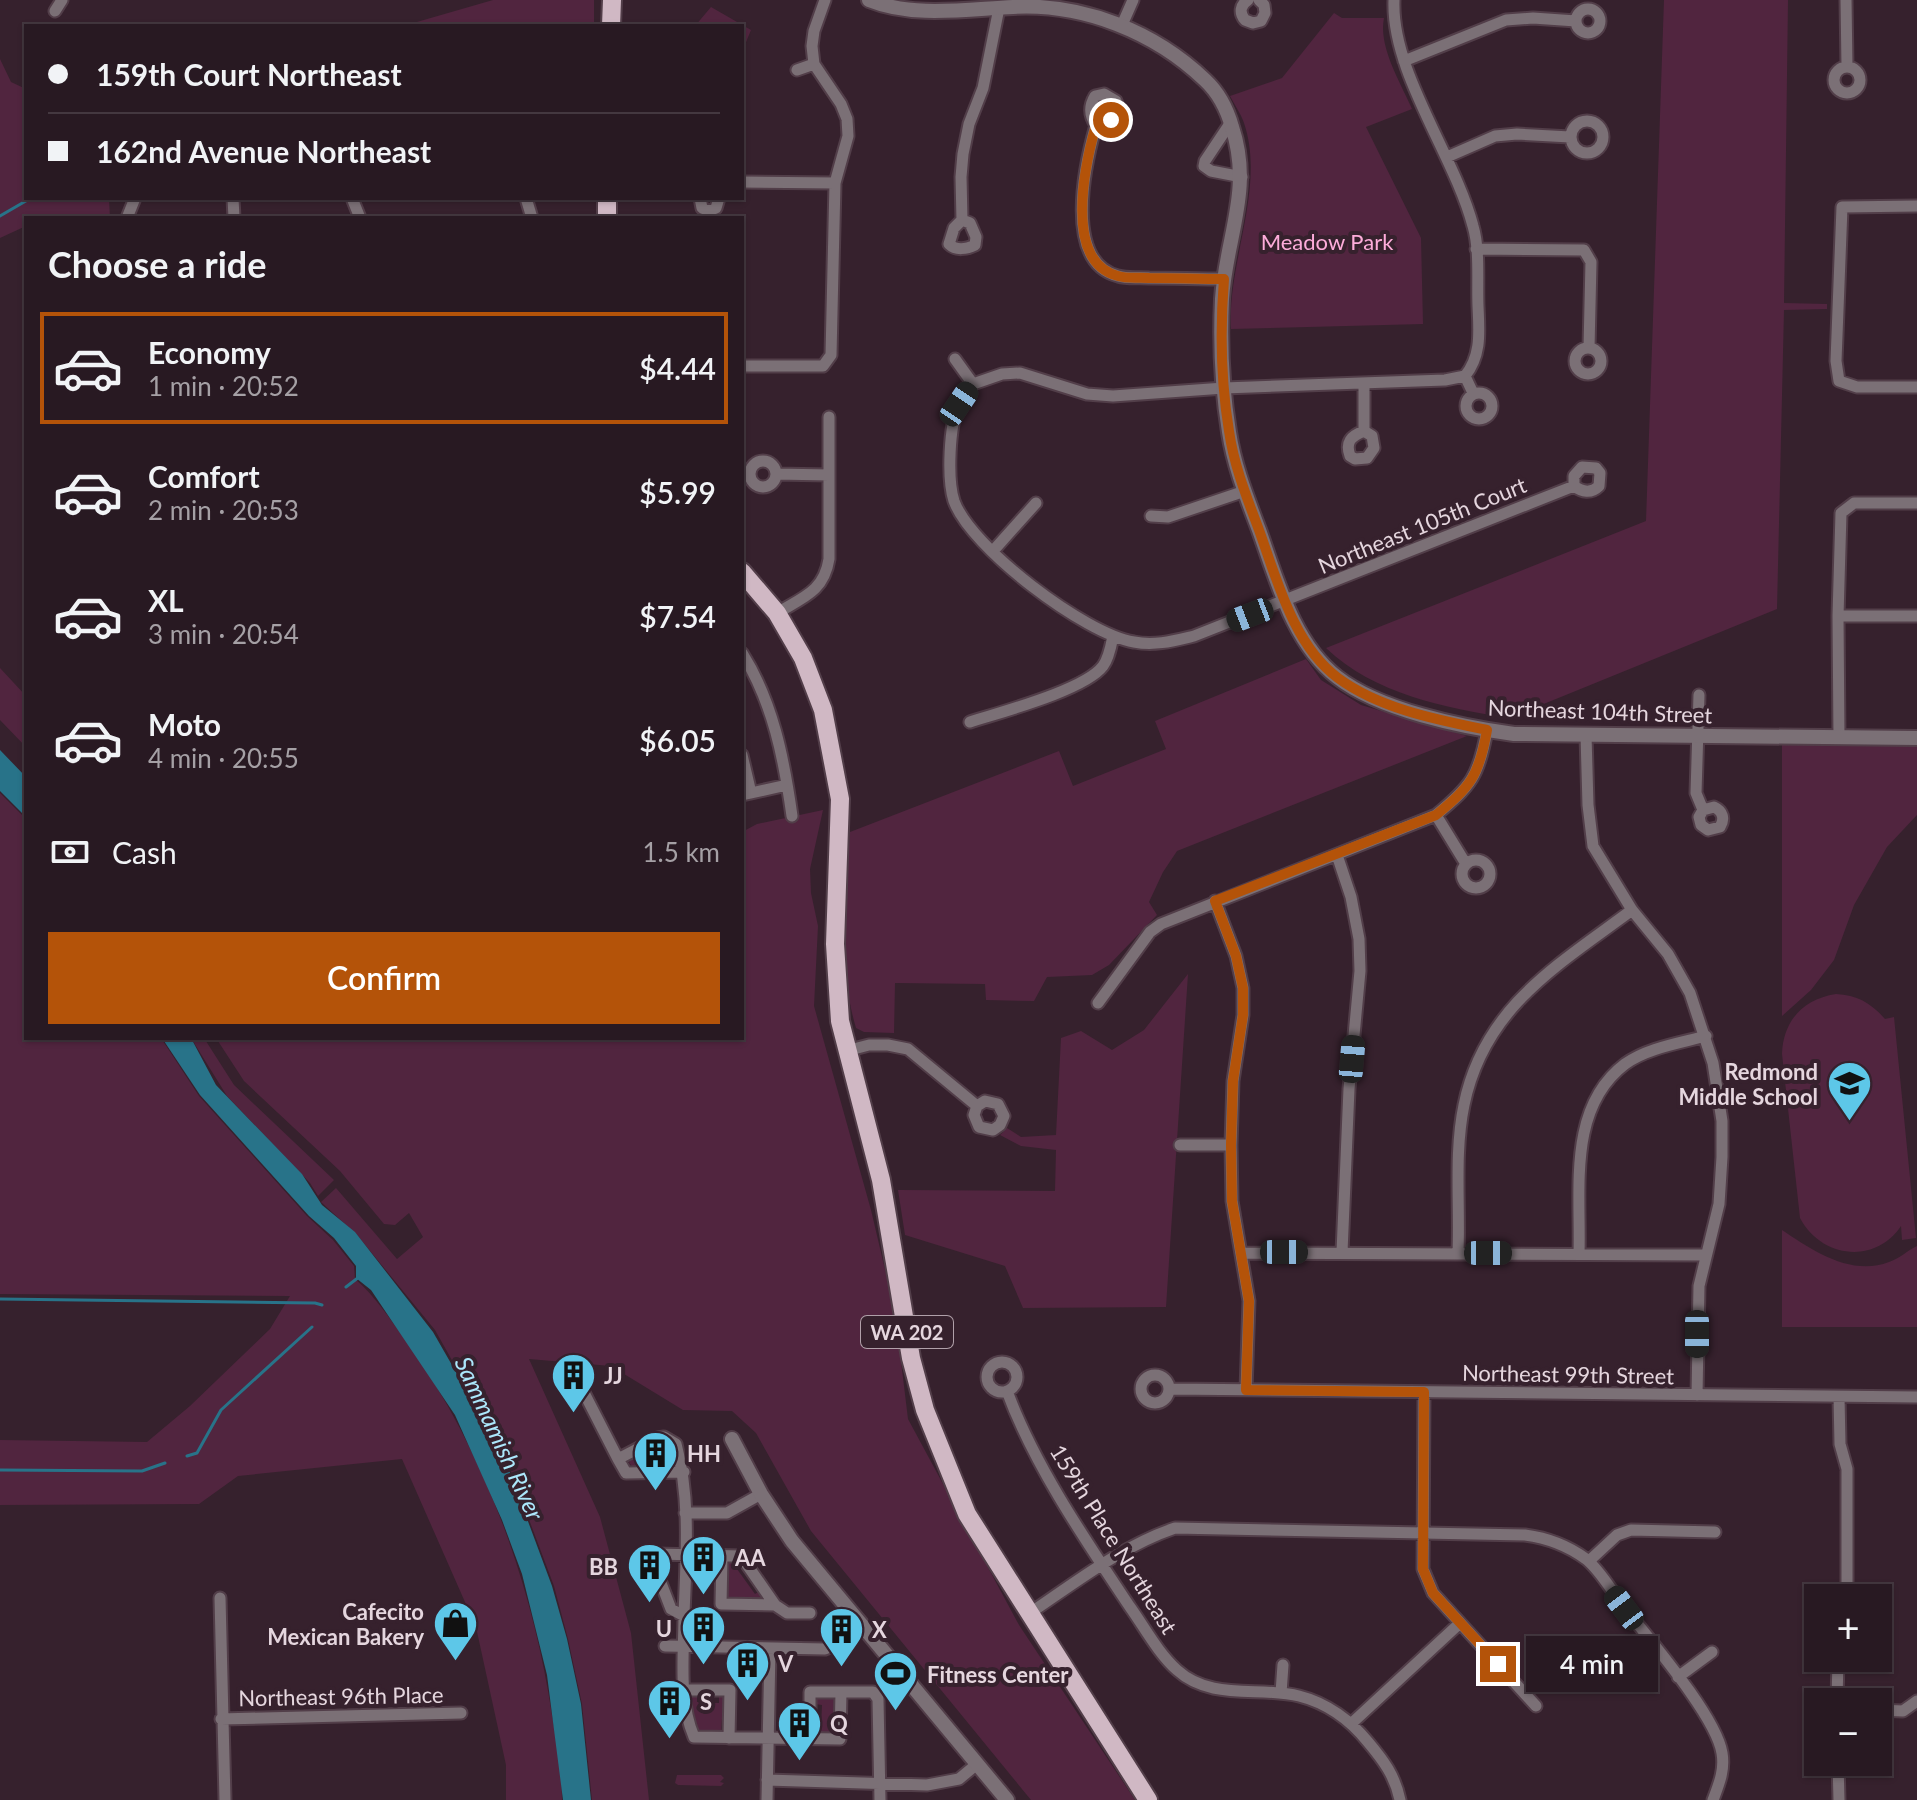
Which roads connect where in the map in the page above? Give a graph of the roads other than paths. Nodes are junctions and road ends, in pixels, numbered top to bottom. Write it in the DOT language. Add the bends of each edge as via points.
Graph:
graph roads {
  1 [pos="612,0"];
  2 [pos="825,0"];
  3 [pos="869,0"];
  4 [pos="1133,0"];
  5 [pos="1248,0"];
  6 [pos="1394,0"];
  7 [pos="1846,0"];
  8 [pos="1261,1"];
  9 [pos="896,3"];
  10 [pos="1017,3"];
  11 [pos="999,8"];
  12 [pos="1576,21"];
  13 [pos="611,24"];
  14 [pos="1122,25"];
  15 [pos="1404,61"];
  16 [pos="814,64"];
  17 [pos="1847,66"];
  18 [pos="797,70"];
  19 [pos="1231,122"];
  20 [pos="1096,125"];
  21 [pos="1570,137"];
  22 [pos="1447,157"];
  23 [pos="1242,177"];
  24 [pos="744,182"];
  25 [pos="835,183"];
  26 [pos="700,200"];
  27 [pos="718,200"];
  28 [pos="1917,206"];
  29 [pos="962,220"];
  30 [pos="1476,249"];
  31 [pos="1224,279"];
  32 [pos="1589,348"];
  33 [pos="955,359"];
  34 [pos="744,366"];
  35 [pos="1465,376"];
  36 [pos="1364,383"];
  37 [pos="973,384"];
  38 [pos="1917,387"];
  39 [pos="1224,388"];
  40 [pos="1473,393"];
  41 [pos="829,417"];
  42 [pos="1364,431"];
  43 [pos="776,474"];
  44 [pos="829,475"];
  45 [pos="1574,486"];
  46 [pos="1245,491"];
  47 [pos="1036,503"];
  48 [pos="1917,503"];
  49 [pos="1151,516"];
  50 [pos="993,551"];
  51 [pos="744,574"];
  52 [pos="1286,601"];
  53 [pos="777,613"];
  54 [pos="1838,616"];
  55 [pos="1917,616"];
  56 [pos="1113,636"];
  57 [pos="744,657"];
  58 [pos="1699,695"];
  59 [pos="970,722"];
  60 [pos="1487,730"];
  61 [pos="1586,735"];
  62 [pos="1698,737"];
  63 [pos="1839,738"];
  64 [pos="1917,738"];
  65 [pos="787,785"];
  66 [pos="746,794"];
  67 [pos="1703,810"];
  68 [pos="1436,815"];
  69 [pos="792,816"];
  70 [pos="1337,855"];
  71 [pos="1466,864"];
  72 [pos="1215,901"];
  73 [pos="1632,910"];
  74 [pos="1098,1003"];
  75 [pos="1706,1036"];
  76 [pos="846,1051"];
  77 [pos="977,1106"];
  78 [pos="1180,1145"];
  79 [pos="1231,1145"];
  80 [pos="1342,1252"];
  81 [pos="1241,1253"];
  82 [pos="1458,1253"];
  83 [pos="1579,1254"];
  84 [pos="1705,1255"];
  85 [pos="560,1374"];
  86 [pos="1170,1389"];
  87 [pos="1246,1390"];
  88 [pos="1007,1391"];
  89 [pos="1424,1392"];
  90 [pos="1697,1395"];
  91 [pos="1839,1397"];
  92 [pos="1917,1397"];
  93 [pos="732,1439"];
  94 [pos="618,1459"];
  95 [pos="684,1472"];
  96 [pos="761,1494"];
  97 [pos="685,1513"];
  98 [pos="1715,1532"];
  99 [pos="1422,1534"];
  100 [pos="685,1555"];
  101 [pos="722,1556"];
  102 [pos="1589,1561"];
  103 [pos="1102,1564"];
  104 [pos="1847,1584"];
  105 [pos="220,1598"];
  106 [pos="775,1605"];
  107 [pos="810,1613"];
  108 [pos="1030,1613"];
  109 [pos="684,1616"];
  110 [pos="1460,1623"];
  111 [pos="858,1624"];
  112 [pos="665,1646"];
  113 [pos="683,1647"];
  114 [pos="770,1649"];
  115 [pos="1712,1652"];
  116 [pos="1283,1665"];
  117 [pos="1678,1677"];
  118 [pos="685,1690"];
  119 [pos="841,1692"];
  120 [pos="1281,1693"];
  121 [pos="1917,1701"];
  122 [pos="1536,1706"];
  123 [pos="1892,1711"];
  124 [pos="461,1713"];
  125 [pos="221,1719"];
  126 [pos="1352,1723"];
  127 [pos="729,1738"];
  128 [pos="767,1738"];
  129 [pos="810,1739"];
  130 [pos="977,1764"];
  131 [pos="1838,1776"];
  132 [pos="767,1780"];
  133 [pos="880,1783"];
  134 [pos="225,1800"];
  135 [pos="767,1800"];
  136 [pos="880,1800"];
  137 [pos="1007,1800"];
  138 [pos="1148,1800"];
  139 [pos="1400,1800"];
  140 [pos="1713,1800"];
  141 [pos="1839,1800"];
  1 -- 13 [label="main road"];
  2 -- 16 [label="street" via="814,31"];
  3 -- 9 [label="street, Northeast 104th Street"];
  4 -- 14 [label="street"];
  5 -- 8 [label="street" via="1241,13 1253,23 1265,13"];
  6 -- 15 [label="street" via="1395,33"];
  7 -- 17 [label="street"];
  9 -- 11 [label="street, Northeast 104th Street" via="925,11"];
  10 -- 11 [label="street, Northeast 104th Street"];
  10 -- 14 [label="street, Northeast 104th Street"];
  11 -- 29 [label="street" via="963,154"];
  12 -- 15 [label="street" via="1506,20"];
  14 -- 19 [label="street, Northeast 104th Street" via="1206,81"];
  15 -- 22 [label="street"];
  16 -- 18 [label="street"];
  16 -- 25 [label="street" via="847,119 848,136"];
  19 -- 23 [label="street, Northeast 104th Street"];
  19 -- 23 [label="street" via="1204,166"];
  20 -- 31 [label="street" via="1082,208 1093,259 1103,271 1120,277"];
  21 -- 22 [label="street" via="1495,136"];
  22 -- 30 [label="street" via="1474,228"];
  23 -- 31 [label="street, Northeast 104th Street"];
  24 -- 25 [label="street"];
  25 -- 34 [label="street" via="829,359 823,366 808,368"];
  26 -- 27 [label="street" via="709,211"];
  28 -- 38 [label="street" via="1842,207 1837,307 1839,381 1857,387"];
  30 -- 32 [label="street" via="1576,248 1588,254"];
  30 -- 35 [label="street" via="1479,339 1476,363"];
  31 -- 39 [label="street, Northeast 104th Street"];
  33 -- 37 [label="street"];
  35 -- 36 [label="street"];
  35 -- 40 [label="street"];
  36 -- 39 [label="street"];
  36 -- 42 [label="street"];
  37 -- 39 [label="street" via="1020,373 1087,394 1113,396"];
  37 -- 50 [label="street, Northeast 105th Court" via="952,426 951,489 967,523"];
  39 -- 46 [label="street, Northeast 104th Street" via="1228,430"];
  41 -- 44 [label="street"];
  43 -- 44 [label="street"];
  44 -- 53 [label="street" via="829,559 823,582"];
  45 -- 52 [label="street, Northeast 105th Court"];
  46 -- 49 [label="street" via="1168,517"];
  46 -- 52 [label="street, Northeast 104th Street"];
  47 -- 50 [label="street"];
  48 -- 54 [label="street" via="1864,502 1841,513"];
  50 -- 56 [label="street, Northeast 105th Court" via="1041,594"];
  51 -- 53 [label="main road, WA 202"];
  52 -- 56 [label="street, Northeast 105th Court" via="1157,645"];
  52 -- 60 [label="street, Northeast 104th Street" via="1305,641 1338,678 1390,705"];
  53 -- 76 [label="main road, WA 202" via="815,683 840,799 835,971"];
  54 -- 55 [label="street"];
  54 -- 63 [label="street"];
  56 -- 59 [label="street" via="1104,664 1093,676"];
  57 -- 65 [label="street" via="767,702"];
  58 -- 62 [label="street"];
  60 -- 61 [label="street, Northeast 104th Street"];
  60 -- 68 [label="street" via="1465,791"];
  61 -- 62 [label="street, Northeast 104th Street"];
  61 -- 73 [label="street" via="1593,846"];
  62 -- 63 [label="street, Northeast 104th Street"];
  62 -- 67 [label="street" via="1696,793"];
  63 -- 64 [label="street, Northeast 104th Street"];
  65 -- 66 [label="street"];
  65 -- 69 [label="street"];
  68 -- 70 [label="street"];
  68 -- 71 [label="street"];
  70 -- 72 [label="street"];
  70 -- 80 [label="street" via="1359,939 1360,971"];
  72 -- 74 [label="street" via="1150,932"];
  72 -- 79 [label="street" via="1243,988"];
  73 -- 75 [label="street" via="1668,954"];
  73 -- 82 [label="street" via="1522,995 1487,1045 1464,1104"];
  75 -- 83 [label="street" via="1625,1064 1595,1101 1581,1138"];
  75 -- 84 [label="street" via="1722,1121 1722,1157 1719,1204"];
  76 -- 77 [label="street" via="869,1045 908,1049"];
  76 -- 108 [label="main road, WA 202" via="881,1180 925,1410 967,1514"];
  78 -- 79 [label="street"];
  79 -- 81 [label="street" via="1232,1201"];
  80 -- 81 [label="street"];
  80 -- 82 [label="street"];
  81 -- 87 [label="street" via="1249,1301"];
  82 -- 83 [label="street"];
  83 -- 84 [label="street"];
  84 -- 90 [label="street" via="1697,1310"];
  85 -- 94 [label="street" via="574,1375"];
  86 -- 87 [label="street, Northeast 99th Street"];
  87 -- 89 [label="street, Northeast 99th Street"];
  88 -- 103 [label="street, 159th Place Northeast" via="1024,1433"];
  89 -- 90 [label="street, Northeast 99th Street"];
  89 -- 99 [label="street"];
  90 -- 91 [label="street, Northeast 99th Street"];
  91 -- 92 [label="street, Northeast 99th Street"];
  91 -- 104 [label="street" via="1840,1444 1847,1469"];
  93 -- 96 [label="street"];
  94 -- 95 [label="street" via="626,1473"];
  94 -- 95 [label="street" via="664,1437 676,1444"];
  95 -- 97 [label="street"];
  96 -- 97 [label="street" via="727,1513"];
  96 -- 111 [label="street"];
  97 -- 100 [label="street"];
  98 -- 102 [label="street" via="1631,1530 1617,1535"];
  99 -- 102 [label="street" via="1547,1538"];
  99 -- 103 [label="street" via="1175,1528"];
  99 -- 110 [label="street" via="1427,1582"];
  100 -- 101 [label="street"];
  100 -- 109 [label="street"];
  100 -- 109 [label="street" via="656,1554 656,1570 671,1609"];
  101 -- 106 [label="street" via="741,1556"];
  101 -- 106 [label="street" via="721,1604"];
  102 -- 117 [label="street"];
  103 -- 108 [label="street"];
  103 -- 120 [label="street, 159th Place Northeast" via="1178,1672 1211,1689"];
  105 -- 125 [label="street"];
  106 -- 107 [label="street" via="787,1613"];
  108 -- 138 [label="main road, WA 202"];
  109 -- 113 [label="street"];
  110 -- 122 [label="street"];
  110 -- 126 [label="street"];
  111 -- 114 [label="street" via="825,1649"];
  111 -- 130 [label="street"];
  112 -- 113 [label="street"];
  113 -- 114 [label="street"];
  113 -- 118 [label="street"];
  114 -- 128 [label="street"];
  115 -- 117 [label="street"];
  116 -- 120 [label="street"];
  117 -- 140 [label="street" via="1716,1732 1722,1752 1723,1771"];
  118 -- 127 [label="street" via="694,1737"];
  118 -- 127 [label="street" via="730,1690"];
  119 -- 129 [label="street" via="840,1739"];
  119 -- 129 [label="street" via="810,1692"];
  119 -- 133 [label="street" via="873,1692 878,1699"];
  120 -- 126 [label="street" via="1317,1702"];
  121 -- 123 [label="street" via="1903,1711"];
  124 -- 125 [label="street, Northeast 96th Place"];
  125 -- 134 [label="street"];
  126 -- 139 [label="street" via="1387,1765"];
  127 -- 128 [label="street"];
  128 -- 129 [label="street"];
  128 -- 132 [label="street"];
  130 -- 133 [label="street" via="946,1784"];
  130 -- 137 [label="street"];
  131 -- 141 [label="street"];
  132 -- 133 [label="street"];
  132 -- 135 [label="street"];
  133 -- 136 [label="street"];
}
